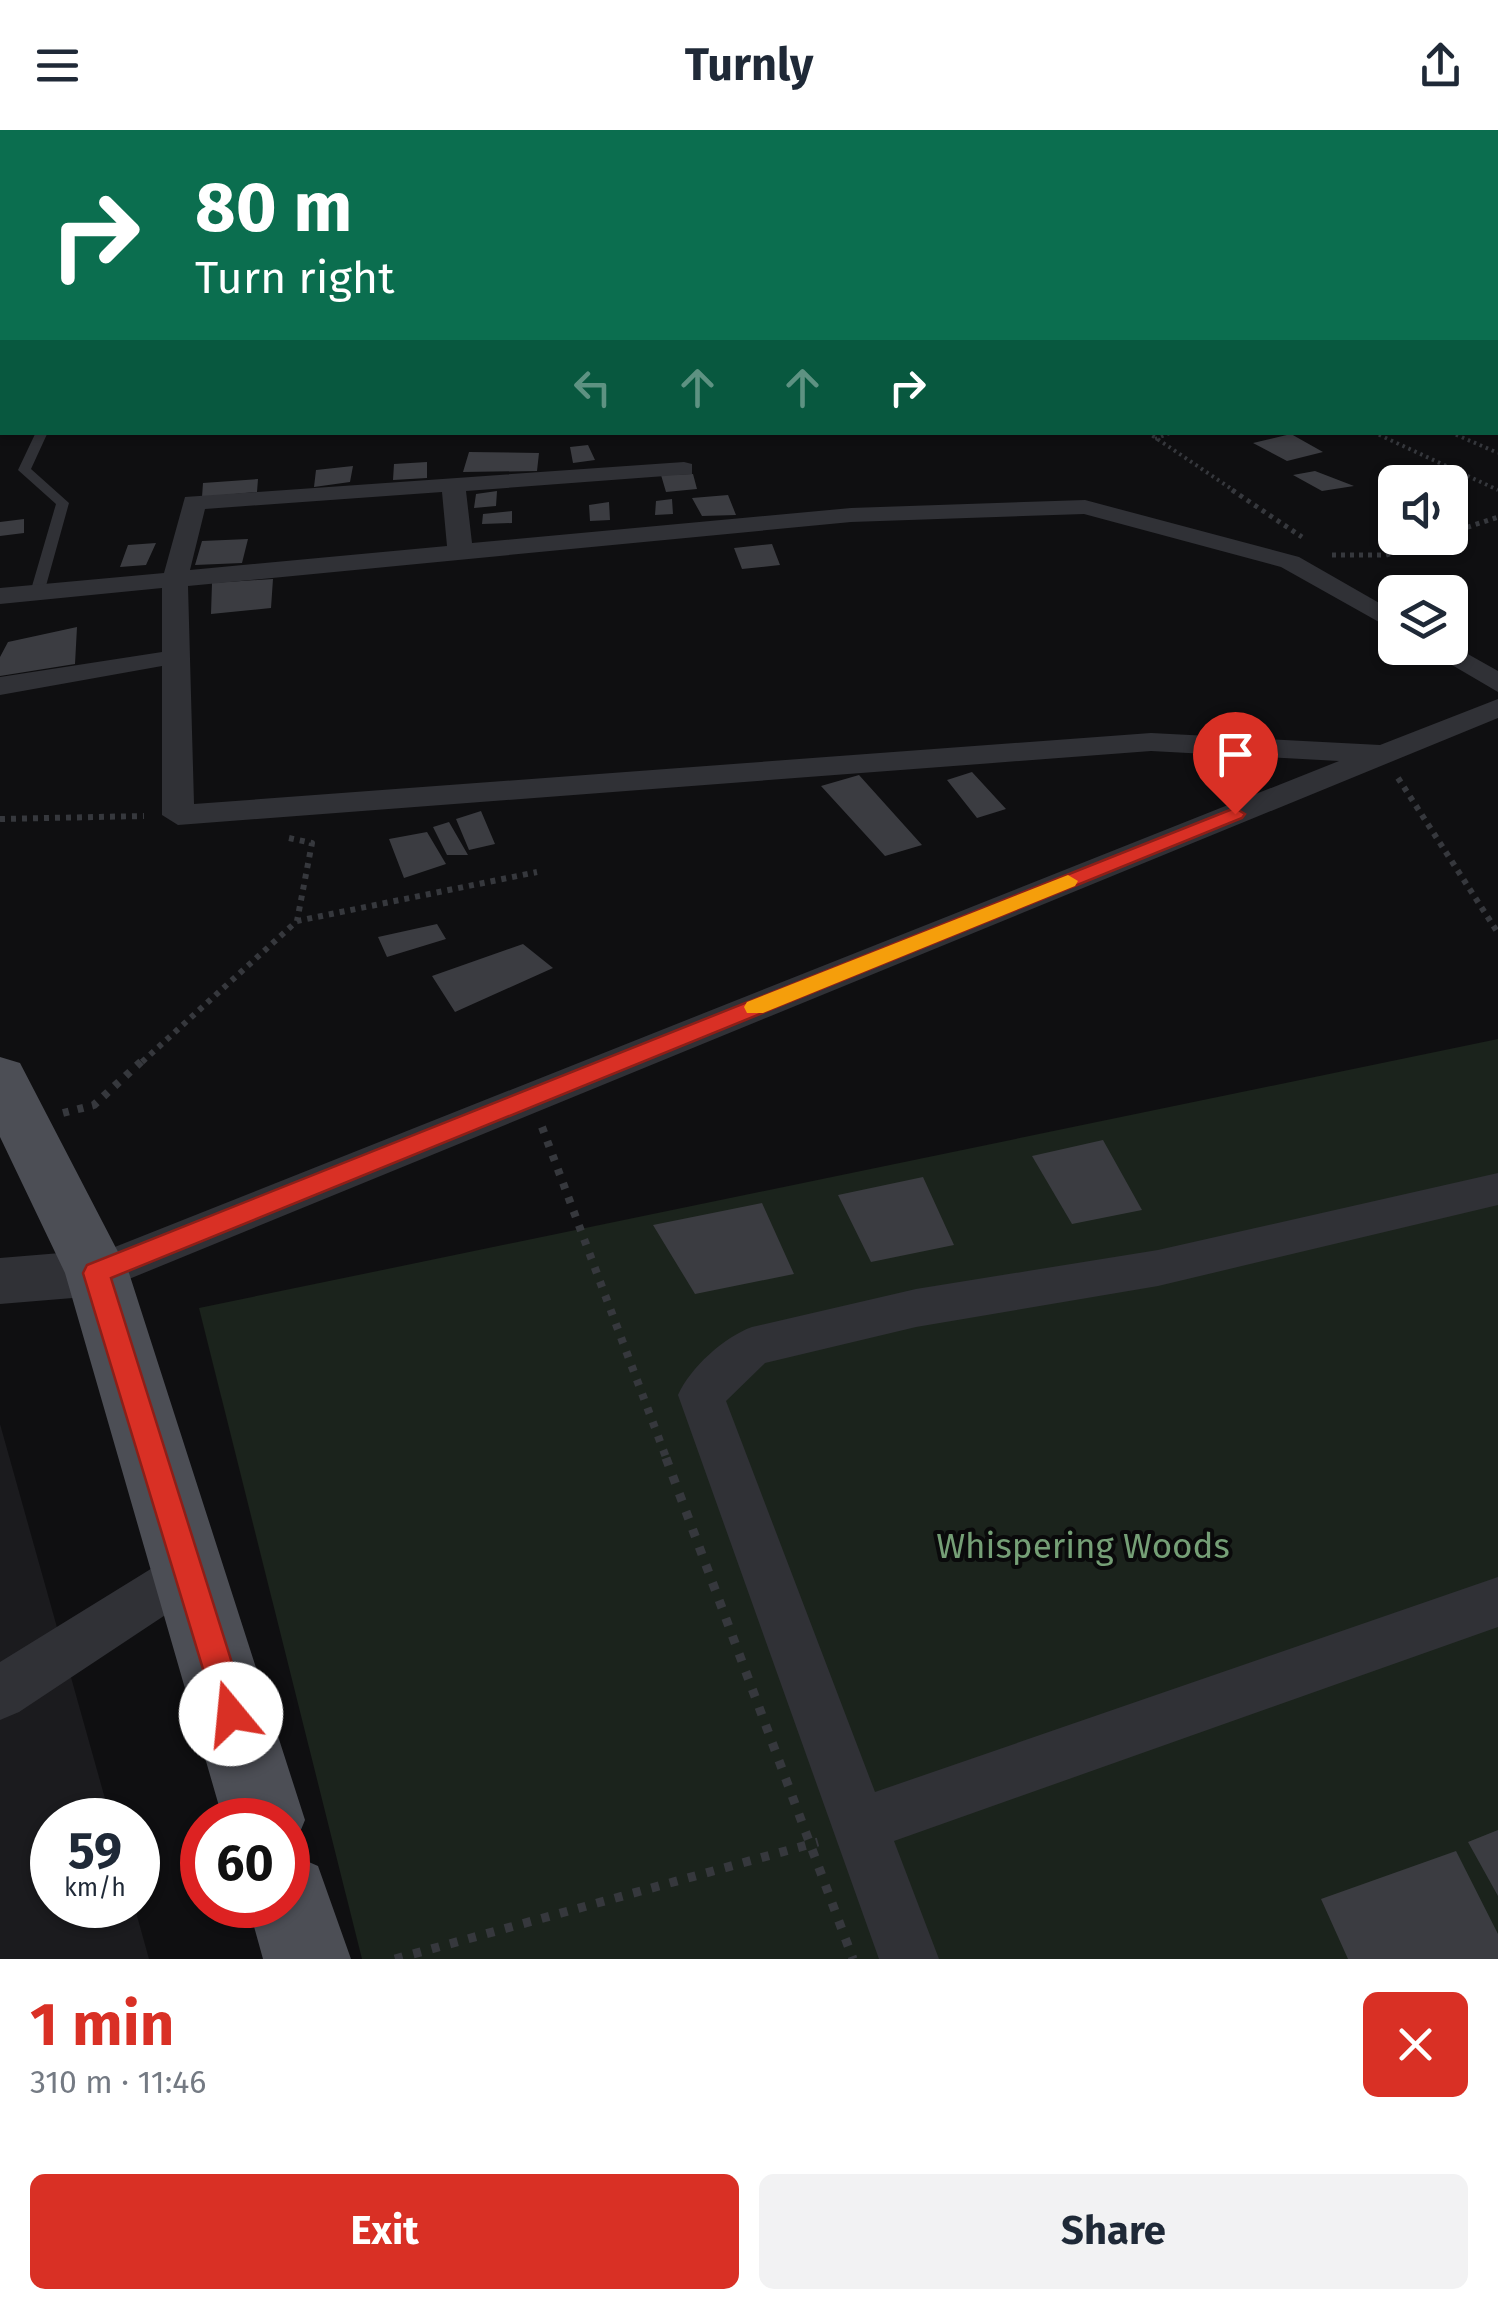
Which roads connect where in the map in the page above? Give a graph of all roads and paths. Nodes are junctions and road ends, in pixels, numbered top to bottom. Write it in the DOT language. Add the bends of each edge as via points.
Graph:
graph roads {
  1 [pos="41,435"];
  2 [pos="1150,435"];
  3 [pos="1165,435"];
  4 [pos="1379,435"];
  5 [pos="1457,435"];
  6 [pos="1155,439"];
  7 [pos="1498,453"];
  8 [pos="684,469"];
  9 [pos="453,484"];
  10 [pos="1498,490"];
  11 [pos="1498,517"];
  12 [pos="1468,527"];
  13 [pos="460,552"];
  14 [pos="1329,555"];
  15 [pos="1389,555"];
  16 [pos="1290,562"];
  17 [pos="176,579"];
  18 [pos="37,592"];
  19 [pos="0,596"];
  20 [pos="1378,613"];
  21 [pos="156,659"];
  22 [pos="1467,665"];
  23 [pos="1498,683"];
  24 [pos="0,686"];
  25 [pos="1498,708"];
  26 [pos="1383,754"];
  27 [pos="537,872"];
  28 [pos="1498,932"];
  29 [pos="532,1098"];
  30 [pos="12,1101"];
  31 [pos="1498,1189"];
  32 [pos="96,1273"];
  33 [pos="0,1281"];
  34 [pos="188,1571"];
  35 [pos="1498,1602"];
  36 [pos="0,1693"];
  37 [pos="257,1798"];
  38 [pos="858,1826"];
  39 [pos="298,1928"];
  40 [pos="307,1959"];
  41 [pos="853,1959"];
  42 [pos="909,1959"];
  1 -- 18 [label="lane" via="24,470 62,502"];
  2 -- 6 [label="path"];
  3 -- 6 [label="path"];
  4 -- 10 [label="path"];
  5 -- 7 [label="path"];
  6 -- 14 [label="path"];
  8 -- 9 [label="street"];
  9 -- 13 [label="street"];
  9 -- 17 [label="street" via="194,502"];
  11 -- 12 [label="path"];
  13 -- 16 [label="street" via="851,514 1085,507"];
  13 -- 17 [label="street"];
  14 -- 15 [label="path"];
  14 -- 16 [label="path"];
  16 -- 20 [label="street"];
  17 -- 18 [label="street"];
  17 -- 26 [label="street" via="178,815 1151,742"];
  18 -- 19 [label="street"];
  21 -- 24 [label="street"];
  22 -- 23 [label="street"];
  25 -- 26 [label="street"];
  26 -- 28 [label="path"];
  26 -- 29 [label="street"];
  27 -- 30 [label="path" via="298,922 94,1104"];
  29 -- 32 [label="street"];
  29 -- 41 [label="path"];
  30 -- 32 [label="main road"];
  31 -- 38 [label="street" via="1158,1268 916,1308 752,1347 702,1395"];
  32 -- 33 [label="street"];
  32 -- 34 [label="main road"];
  34 -- 36 [label="street"];
  34 -- 37 [label="main road"];
  35 -- 38 [label="street"];
  38 -- 42 [label="street"];
  39 -- 40 [label="main road"];
}
